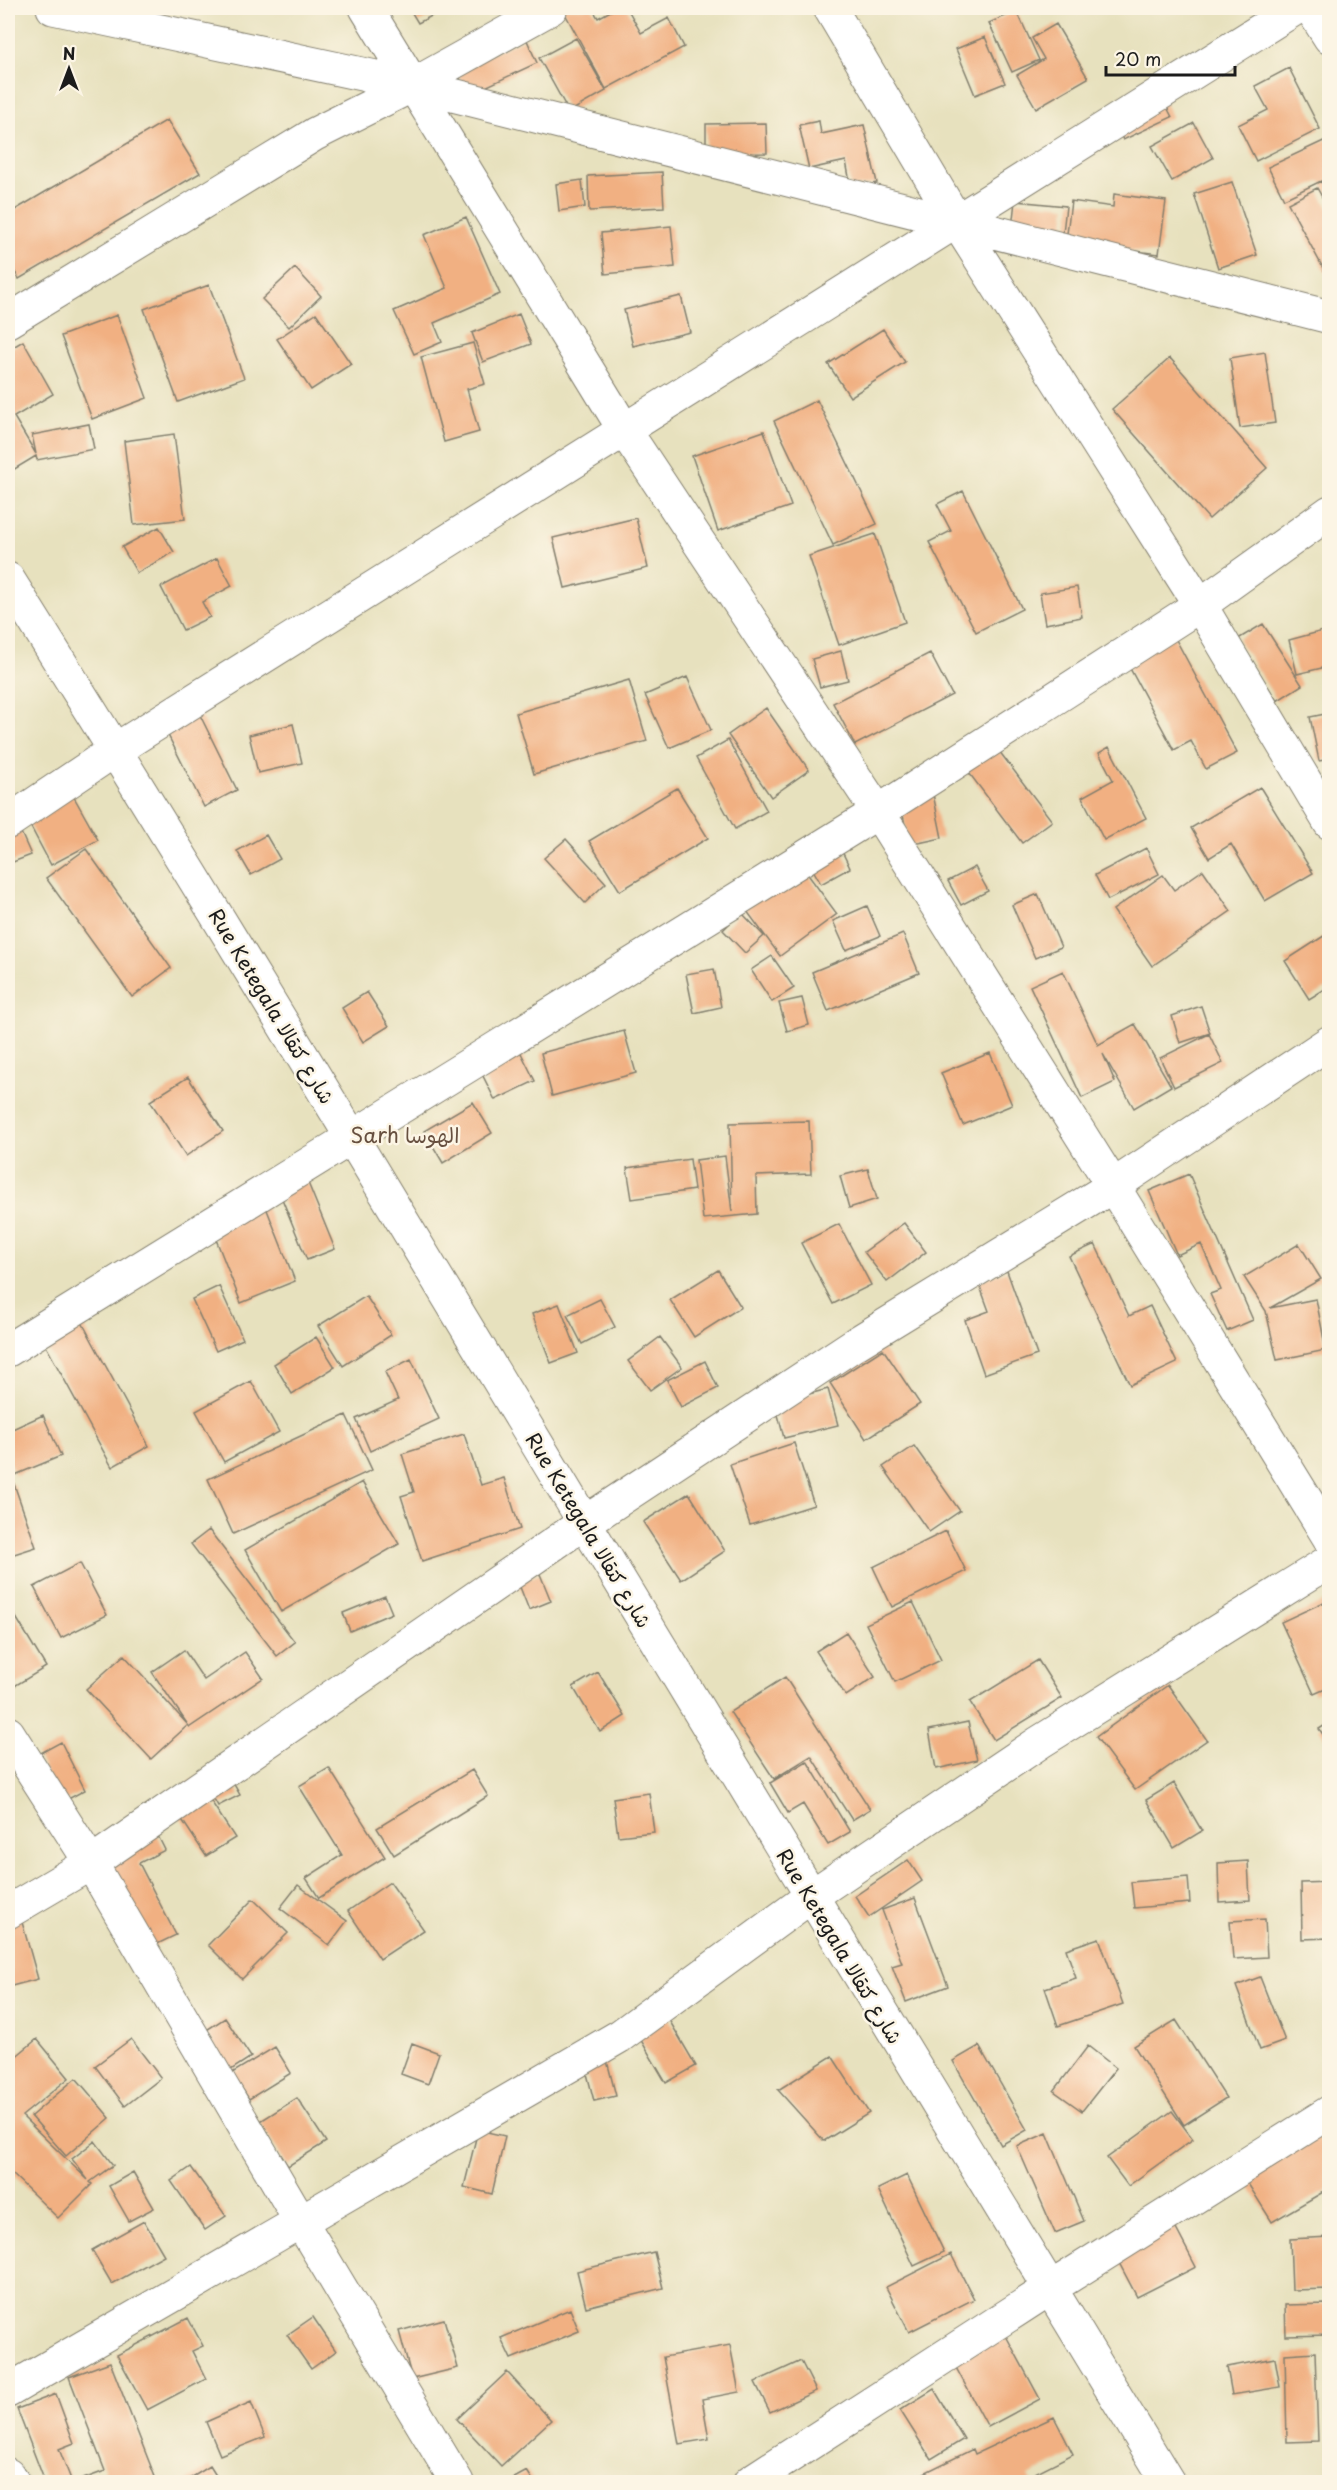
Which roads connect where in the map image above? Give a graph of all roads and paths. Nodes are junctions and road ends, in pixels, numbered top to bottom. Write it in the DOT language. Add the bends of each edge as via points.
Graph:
graph roads {
  1 [pos="53,8"];
  2 [pos="366,8"];
  3 [pos="551,8"];
  4 [pos="830,8"];
  5 [pos="1296,8"];
  6 [pos="1311,8"];
  7 [pos="1329,38"];
  8 [pos="413,85"];
  9 [pos="957,222"];
  10 [pos="1329,317"];
  11 [pos="8,321"];
  12 [pos="625,431"];
  13 [pos="1329,512"];
  14 [pos="8,579"];
  15 [pos="1200,605"];
  16 [pos="115,750"];
  17 [pos="878,812"];
  18 [pos="8,822"];
  19 [pos="1329,823"];
  20 [pos="1329,1042"];
  21 [pos="352,1136"];
  22 [pos="1113,1186"];
  23 [pos="8,1350"];
  24 [pos="584,1523"];
  25 [pos="1329,1539"];
  26 [pos="1329,1561"];
  27 [pos="8,1733"];
  28 [pos="91,1863"];
  29 [pos="810,1897"];
  30 [pos="8,1912"];
  31 [pos="1329,2112"];
  32 [pos="301,2222"];
  33 [pos="1049,2289"];
  34 [pos="8,2391"];
  35 [pos="8,2475"];
  36 [pos="12,2482"];
  37 [pos="457,2482"];
  38 [pos="750,2482"];
  39 [pos="1168,2482"];
  1 -- 8 [label="street"];
  2 -- 8 [label="street"];
  3 -- 8 [label="street"];
  4 -- 9 [label="street"];
  5 -- 9 [label="street"];
  6 -- 7 [label="street"];
  8 -- 9 [label="street"];
  8 -- 11 [label="street" via="315,134"];
  8 -- 12 [label="street"];
  9 -- 10 [label="street"];
  9 -- 12 [label="street"];
  9 -- 15 [label="street"];
  12 -- 16 [label="street"];
  12 -- 17 [label="street"];
  13 -- 15 [label="street"];
  14 -- 16 [label="street, Rue Ketegala شارع كتقالا"];
  15 -- 17 [label="street"];
  15 -- 19 [label="street"];
  16 -- 18 [label="street"];
  16 -- 21 [label="street, Rue Ketegala شارع كتقالا"];
  17 -- 21 [label="street"];
  17 -- 22 [label="street"];
  20 -- 22 [label="street"];
  21 -- 23 [label="street"];
  21 -- 24 [label="street, Rue Ketegala شارع كتقالا"];
  22 -- 24 [label="street" via="855,1344"];
  22 -- 25 [label="street"];
  24 -- 28 [label="street"];
  24 -- 29 [label="street, Rue Ketegala شارع كتقالا"];
  26 -- 29 [label="street" via="1040,1743"];
  27 -- 28 [label="street"];
  28 -- 30 [label="street"];
  28 -- 32 [label="street"];
  29 -- 32 [label="street" via="620,2036"];
  29 -- 33 [label="street, Rue Ketegala شارع كتقالا"];
  31 -- 33 [label="street"];
  32 -- 34 [label="street"];
  32 -- 37 [label="street"];
  33 -- 38 [label="street"];
  33 -- 39 [label="street, Rue Ketegala شارع كتقالا"];
  35 -- 36 [label="street"];
}
